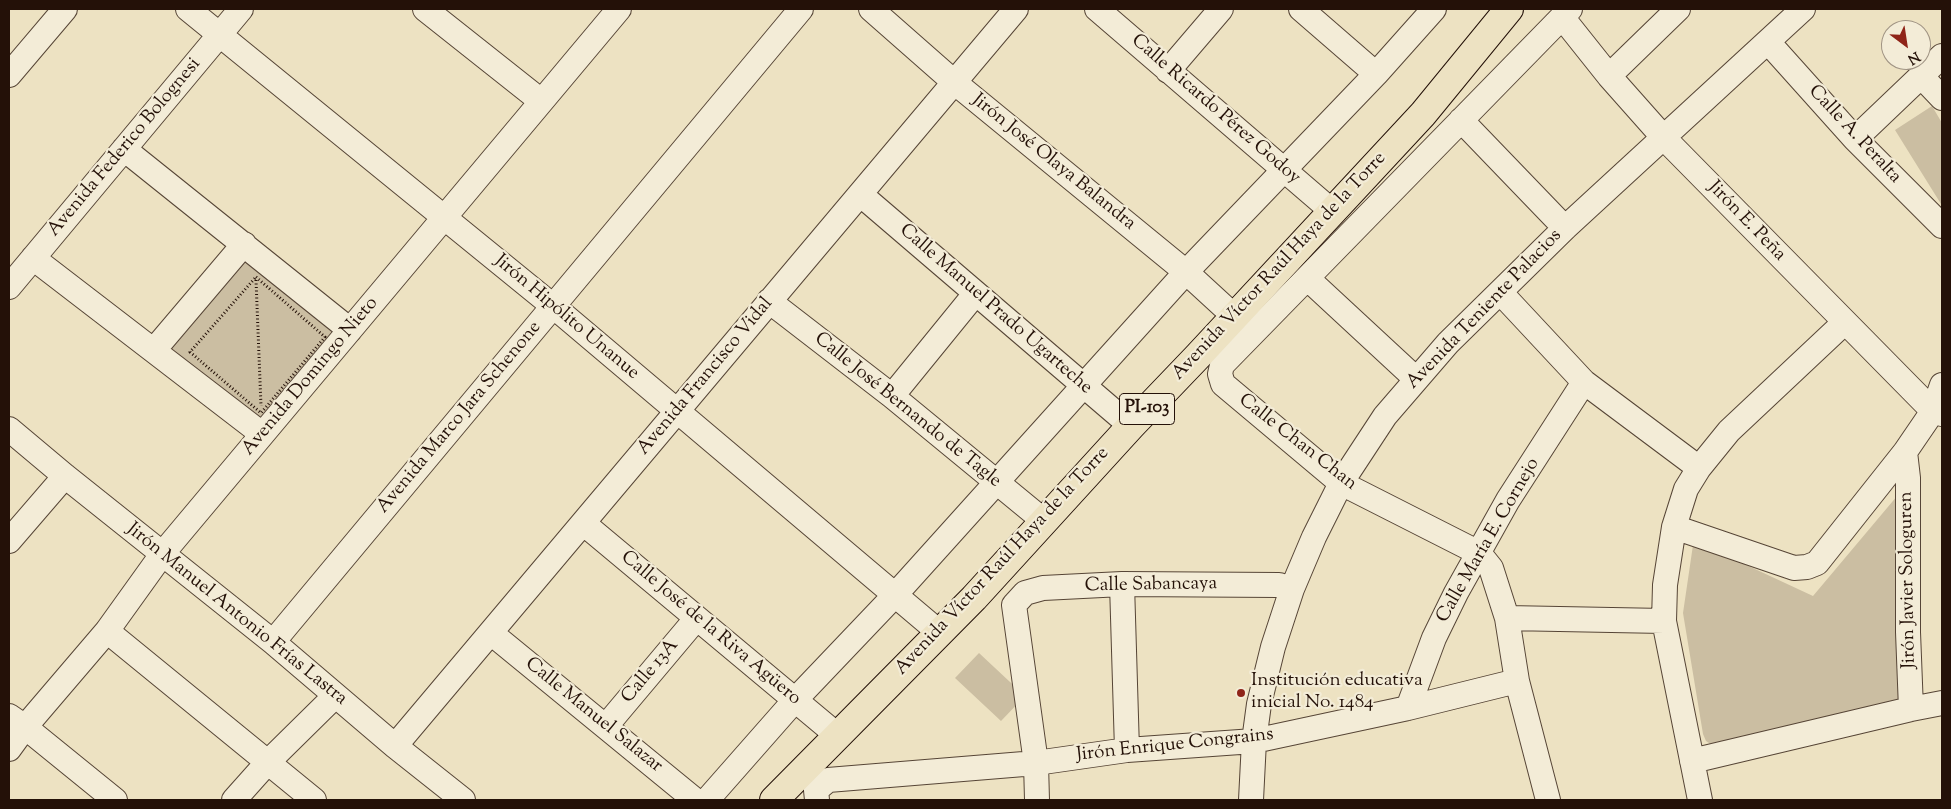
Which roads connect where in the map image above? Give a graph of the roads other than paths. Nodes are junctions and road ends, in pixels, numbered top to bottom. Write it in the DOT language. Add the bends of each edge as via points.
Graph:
graph roads {
  1 [pos="65,9"];
  2 [pos="188,9"];
  3 [pos="241,9"];
  4 [pos="619,9"];
  5 [pos="801,9"];
  6 [pos="871,9"];
  7 [pos="1016,9"];
  8 [pos="1097,9"];
  9 [pos="1221,9"];
  10 [pos="1301,9"];
  11 [pos="1434,9"];
  12 [pos="1509,9"];
  13 [pos="1678,9"];
  14 [pos="1803,9"];
  15 [pos="440,13"];
  16 [pos="1566,13"];
  17 [pos="219,35"];
  18 [pos="1768,42"];
  19 [pos="1942,56"];
  20 [pos="1168,70"];
  21 [pos="1376,74"];
  22 [pos="9,75"];
  23 [pos="1609,76"];
  24 [pos="1920,76"];
  25 [pos="954,82"];
  26 [pos="1942,98"];
  27 [pos="542,101"];
  28 [pos="1461,120"];
  29 [pos="1664,138"];
  30 [pos="1855,139"];
  31 [pos="124,149"];
  32 [pos="1284,170"];
  33 [pos="860,194"];
  34 [pos="1333,212"];
  35 [pos="444,217"];
  36 [pos="1942,226"];
  37 [pos="1565,228"];
  38 [pos="244,244"];
  39 [pos="33,258"];
  40 [pos="1186,272"];
  41 [pos="1307,278"];
  42 [pos="9,287"];
  43 [pos="1500,292"];
  44 [pos="975,294"];
  45 [pos="770,301"];
  46 [pos="553,306"];
  47 [pos="1235,316"];
  48 [pos="1845,322"];
  49 [pos="350,330"];
  50 [pos="154,350"];
  51 [pos="1416,379"];
  52 [pos="1584,382"];
  53 [pos="1083,385"];
  54 [pos="1942,385"];
  55 [pos="892,396"];
  56 [pos="678,411"];
  57 [pos="1938,413"];
  58 [pos="262,424"];
  59 [pos="1131,426"];
  60 [pos="9,429"];
  61 [pos="1905,452"];
  62 [pos="1699,468"];
  63 [pos="65,476"];
  64 [pos="996,482"];
  65 [pos="1341,483"];
  66 [pos="1044,521"];
  67 [pos="583,524"];
  68 [pos="1674,527"];
  69 [pos="9,541"];
  70 [pos="163,553"];
  71 [pos="1479,553"];
  72 [pos="1122,584"];
  73 [pos="1292,588"];
  74 [pos="895,594"];
  75 [pos="696,618"];
  76 [pos="1507,618"];
  77 [pos="1664,621"];
  78 [pos="107,631"];
  79 [pos="940,632"];
  80 [pos="491,633"];
  81 [pos="273,642"];
  82 [pos="1517,681"];
  83 [pos="335,696"];
  84 [pos="795,700"];
  85 [pos="1942,703"];
  86 [pos="1408,708"];
  87 [pos="1911,709"];
  88 [pos="17,721"];
  89 [pos="606,726"];
  90 [pos="837,735"];
  91 [pos="1254,741"];
  92 [pos="395,746"];
  93 [pos="9,750"];
  94 [pos="1127,750"];
  95 [pos="1692,761"];
  96 [pos="267,763"];
  97 [pos="1036,763"];
  98 [pos="822,790"];
  99 [pos="115,800"];
  100 [pos="234,800"];
  101 [pos="314,800"];
  102 [pos="463,800"];
  103 [pos="696,800"];
  104 [pos="707,800"];
  105 [pos="774,800"];
  106 [pos="1037,800"];
  107 [pos="1250,800"];
  108 [pos="1546,800"];
  109 [pos="1700,800"];
  1 -- 22 [label="street"];
  2 -- 17 [label="street, Jirón Hipólito Unanue"];
  3 -- 17 [label="street, Avenida Federico Bolognesi"];
  4 -- 27 [label="street, Avenida Domingo Nieto"];
  5 -- 46 [label="street, Avenida Marco Jara Schenone"];
  6 -- 25 [label="street, Jirón José Olaya Balandra"];
  7 -- 25 [label="street, Avenida Francisco Vidal"];
  8 -- 20 [label="street, Calle Ricardo Pérez Godoy"];
  9 -- 20 [label="street"];
  10 -- 21 [label="street"];
  11 -- 21 [label="street"];
  12 -- 34 [label="main road, Avenida Víctor Raúl Haya de la Torre / PI-103" via="1429,108"];
  13 -- 23 [label="street"];
  14 -- 18 [label="street, Avenida Teniente Palacios"];
  15 -- 27 [label="street"];
  16 -- 23 [label="street, Jirón E. Peña"];
  16 -- 28 [label="street"];
  17 -- 31 [label="street, Avenida Federico Bolognesi"];
  17 -- 35 [label="street, Jirón Hipólito Unanue"];
  18 -- 29 [label="street, Avenida Teniente Palacios"];
  18 -- 30 [label="street, Calle A. Peralta"];
  19 -- 24 [label="street"];
  20 -- 32 [label="street, Calle Ricardo Pérez Godoy"];
  21 -- 32 [label="street"];
  23 -- 29 [label="street, Jirón E. Peña"];
  24 -- 26 [label="street"];
  24 -- 30 [label="street"];
  25 -- 33 [label="street, Avenida Francisco Vidal"];
  25 -- 40 [label="street, Jirón José Olaya Balandra"];
  27 -- 35 [label="street, Avenida Domingo Nieto"];
  28 -- 37 [label="street"];
  28 -- 41 [label="street"];
  29 -- 37 [label="street, Avenida Teniente Palacios"];
  29 -- 48 [label="street, Jirón E. Peña"];
  30 -- 36 [label="street, Calle A. Peralta"];
  31 -- 38 [label="street"];
  31 -- 39 [label="street, Avenida Federico Bolognesi"];
  32 -- 34 [label="street, Calle Ricardo Pérez Godoy"];
  32 -- 40 [label="street"];
  33 -- 44 [label="street, Calle Manuel Prado Ugarteche"];
  33 -- 45 [label="street, Avenida Francisco Vidal"];
  34 -- 47 [label="main road, Avenida Víctor Raúl Haya de la Torre / PI-103"];
  35 -- 46 [label="street, Jirón Hipólito Unanue"];
  35 -- 49 [label="street, Avenida Domingo Nieto"];
  37 -- 43 [label="street, Avenida Teniente Palacios"];
  38 -- 49 [label="street"];
  38 -- 50 [label="street"];
  39 -- 42 [label="street, Avenida Federico Bolognesi"];
  39 -- 50 [label="street"];
  40 -- 47 [label="street, Jirón José Olaya Balandra"];
  40 -- 53 [label="street"];
  41 -- 51 [label="street"];
  41 -- 65 [label="street, Calle Chan Chan" via="1222,364 1220,374 1223,384"];
  43 -- 51 [label="street, Avenida Teniente Palacios"];
  43 -- 52 [label="street"];
  44 -- 53 [label="street, Calle Manuel Prado Ugarteche"];
  44 -- 55 [label="street"];
  45 -- 55 [label="street, Calle José Bernando de Tagle"];
  45 -- 56 [label="street, Avenida Francisco Vidal"];
  46 -- 56 [label="street, Jirón Hipólito Unanue"];
  46 -- 81 [label="street, Avenida Marco Jara Schenone"];
  47 -- 59 [label="main road, Avenida Víctor Raúl Haya de la Torre / PI-103"];
  48 -- 57 [label="street, Jirón E. Peña"];
  48 -- 62 [label="street" via="1728,431"];
  49 -- 58 [label="street, Avenida Domingo Nieto"];
  50 -- 58 [label="street"];
  51 -- 65 [label="street, Avenida Teniente Palacios" via="1385,416"];
  52 -- 62 [label="street"];
  52 -- 71 [label="street, Calle María E. Cornejo" via="1508,500"];
  53 -- 59 [label="street, Calle Manuel Prado Ugarteche"];
  53 -- 64 [label="street"];
  54 -- 57 [label="street"];
  55 -- 64 [label="street, Calle José Bernando de Tagle"];
  56 -- 67 [label="street, Avenida Francisco Vidal"];
  56 -- 74 [label="street, Jirón Hipólito Unanue"];
  57 -- 61 [label="street"];
  58 -- 70 [label="street, Avenida Domingo Nieto"];
  59 -- 66 [label="main road, Avenida Víctor Raúl Haya de la Torre / PI-103"];
  60 -- 63 [label="street, Jirón Manuel Antonio Frías Lastra"];
  61 -- 68 [label="street" via="1817,563 1807,567 1794,568"];
  61 -- 87 [label="street, Jirón Javier Sologuren"];
  62 -- 68 [label="street" via="1686,489"];
  63 -- 69 [label="street"];
  63 -- 70 [label="street, Jirón Manuel Antonio Frías Lastra"];
  64 -- 66 [label="street, Calle José Bernando de Tagle"];
  64 -- 74 [label="street"];
  65 -- 71 [label="street, Calle Chan Chan"];
  65 -- 73 [label="street, Avenida Teniente Palacios"];
  66 -- 79 [label="main road, Avenida Víctor Raúl Haya de la Torre / PI-103"];
  67 -- 75 [label="street, Calle José de la Riva Agüero"];
  67 -- 80 [label="street, Avenida Francisco Vidal"];
  68 -- 77 [label="street" via="1665,585"];
  70 -- 78 [label="street, Avenida Domingo Nieto"];
  70 -- 81 [label="street, Jirón Manuel Antonio Frías Lastra"];
  71 -- 76 [label="street" via="1490,568"];
  71 -- 86 [label="street, Calle María E. Cornejo" via="1434,638"];
  72 -- 73 [label="street, Calle Sabancaya" via="1279,585"];
  72 -- 94 [label="street"];
  72 -- 97 [label="street, Calle Sabancaya" via="1043,588 1025,593 1014,605"];
  73 -- 91 [label="street, Avenida Teniente Palacios" via="1273,647"];
  74 -- 79 [label="street, Jirón Hipólito Unanue"];
  74 -- 84 [label="street"];
  75 -- 84 [label="street, Calle José de la Riva Agüero"];
  75 -- 89 [label="street, Calle 13A"];
  76 -- 77 [label="street"];
  76 -- 82 [label="street"];
  77 -- 95 [label="street"];
  78 -- 88 [label="street, Avenida Domingo Nieto"];
  78 -- 96 [label="street"];
  79 -- 90 [label="main road, Avenida Víctor Raúl Haya de la Torre / PI-103"];
  80 -- 89 [label="street, Calle Manuel Salazar"];
  80 -- 92 [label="street, Avenida Francisco Vidal"];
  81 -- 83 [label="street, Jirón Manuel Antonio Frías Lastra"];
  82 -- 86 [label="street, Jirón Enrique Congrains"];
  82 -- 108 [label="street"];
  83 -- 92 [label="street, Jirón Manuel Antonio Frías Lastra"];
  83 -- 96 [label="street"];
  84 -- 90 [label="street, Calle José de la Riva Agüero"];
  84 -- 104 [label="street"];
  85 -- 87 [label="street"];
  86 -- 91 [label="street, Jirón Enrique Congrains"];
  87 -- 95 [label="street"];
  88 -- 93 [label="street, Avenida Domingo Nieto"];
  88 -- 99 [label="street"];
  89 -- 103 [label="street, Calle Manuel Salazar"];
  90 -- 105 [label="main road, Avenida Víctor Raúl Haya de la Torre / PI-103"];
  91 -- 94 [label="street, Jirón Enrique Congrains"];
  91 -- 107 [label="street, Avenida Teniente Palacios"];
  92 -- 102 [label="street, Jirón Manuel Antonio Frías Lastra"];
  94 -- 97 [label="street, Jirón Enrique Congrains"];
  95 -- 109 [label="street"];
  96 -- 100 [label="street"];
  96 -- 101 [label="street"];
  97 -- 98 [label="street, Jirón Enrique Congrains"];
  97 -- 106 [label="street"];
}
